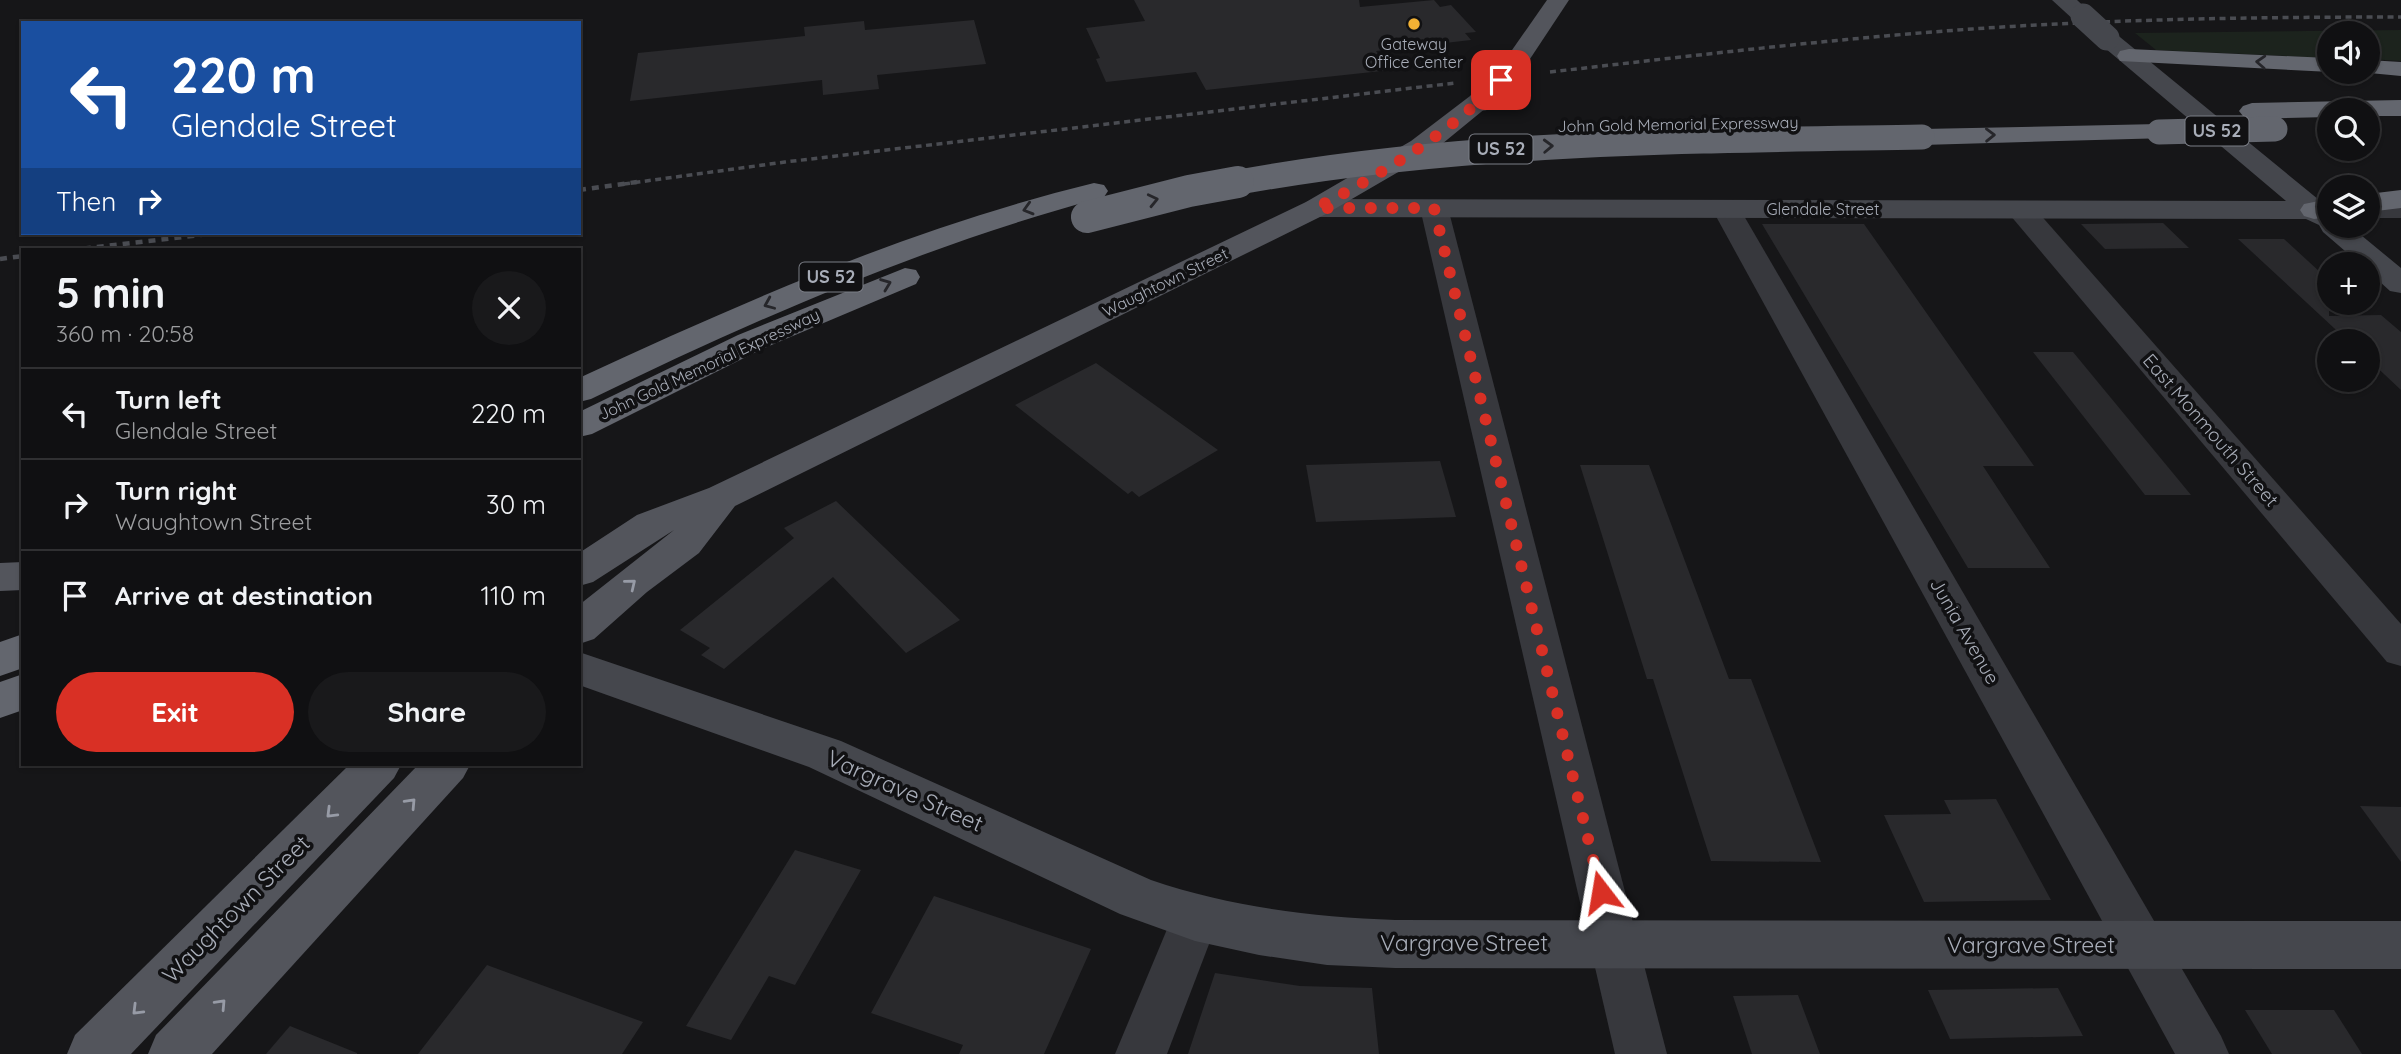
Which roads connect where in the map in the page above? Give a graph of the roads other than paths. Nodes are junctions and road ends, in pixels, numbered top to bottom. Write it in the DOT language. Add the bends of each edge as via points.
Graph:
graph roads {
  1 [pos="1558,0"];
  2 [pos="2063,0"];
  3 [pos="2129,56"];
  4 [pos="2317,64"];
  5 [pos="2380,68"];
  6 [pos="2401,69"];
  7 [pos="2401,108"];
  8 [pos="1920,127"];
  9 [pos="2401,127"];
  10 [pos="2317,128"];
  11 [pos="2380,128"];
  12 [pos="2401,200"];
  13 [pos="2380,203"];
  14 [pos="1090,204"];
  15 [pos="2317,207"];
  16 [pos="1316,208"];
  17 [pos="1434,208"];
  18 [pos="1726,209"];
  19 [pos="2020,209"];
  20 [pos="2380,210"];
  21 [pos="2401,210"];
  22 [pos="2317,215"];
  23 [pos="2352,238"];
  24 [pos="2401,284"];
  25 [pos="581,390"];
  26 [pos="581,425"];
  27 [pos="722,497"];
  28 [pos="581,571"];
  29 [pos="21,576"];
  30 [pos="0,577"];
  31 [pos="581,626"];
  32 [pos="21,651"];
  33 [pos="2401,651"];
  34 [pos="0,660"];
  35 [pos="581,669"];
  36 [pos="21,692"];
  37 [pos="0,701"];
  38 [pos="378,766"];
  39 [pos="446,766"];
  40 [pos="1195,918"];
  41 [pos="1614,944"];
  42 [pos="2143,945"];
  43 [pos="2401,945"];
  44 [pos="94,1054"];
  45 [pos="175,1054"];
  46 [pos="1141,1054"];
  47 [pos="1641,1054"];
  48 [pos="2203,1054"];
  1 -- 16 [label="main road, Waughtown Street, bridge" via="1515,63 1483,98 1421,147"];
  2 -- 3 [label="main road, bridge"];
  4 -- 3 [label="highway, one-way"];
  3 -- 15 [label="main road"];
  5 -- 6 [label="highway"];
  7 -- 8 [label="highway, John Gold Memorial Expressway / US 52" via="2139,114"];
  8 -- 10 [label="highway, John Gold Memorial Expressway / US 52, one-way, bridge" via="2160,132"];
  8 -- 14 [label="highway, John Gold Memorial Expressway / US 52, bridge" via="1420,155"];
  9 -- 11 [label="highway"];
  12 -- 13 [label="highway"];
  14 -- 25 [label="highway, John Gold Memorial Expressway / US 52, one-way" via="974,225 851,269"];
  26 -- 14 [label="highway, John Gold Memorial Expressway / US 52, one-way" via="750,342 874,288"];
  16 -- 17 [label="main road, Glendale Street"];
  16 -- 27 [label="main road, Waughtown Street"];
  17 -- 18 [label="main road, Glendale Street"];
  17 -- 41 [label="street"];
  18 -- 19 [label="main road, Glendale Street"];
  18 -- 42 [label="street, Junia Avenue"];
  19 -- 22 [label="main road, Glendale Street"];
  19 -- 33 [label="street, East Monmouth Street"];
  20 -- 21 [label="street"];
  23 -- 24 [label="main road"];
  27 -- 28 [label="main road, Waughtown Street" via="651,524"];
  31 -- 27 [label="main road, Waughtown Street, one-way" via="685,543"];
  29 -- 30 [label="main road"];
  32 -- 34 [label="highway"];
  35 -- 40 [label="main road, Vargrave Street" via="825,754 1138,898"];
  36 -- 37 [label="highway"];
  38 -- 44 [label="main road, Waughtown Street, one-way"];
  45 -- 39 [label="main road, one-way"];
  40 -- 41 [label="main road, Vargrave Street" via="1327,941"];
  40 -- 46 [label="street"];
  41 -- 42 [label="main road, Vargrave Street"];
  41 -- 47 [label="street"];
  42 -- 43 [label="main road, Vargrave Street"];
  42 -- 48 [label="street, Junia Avenue"];
}
